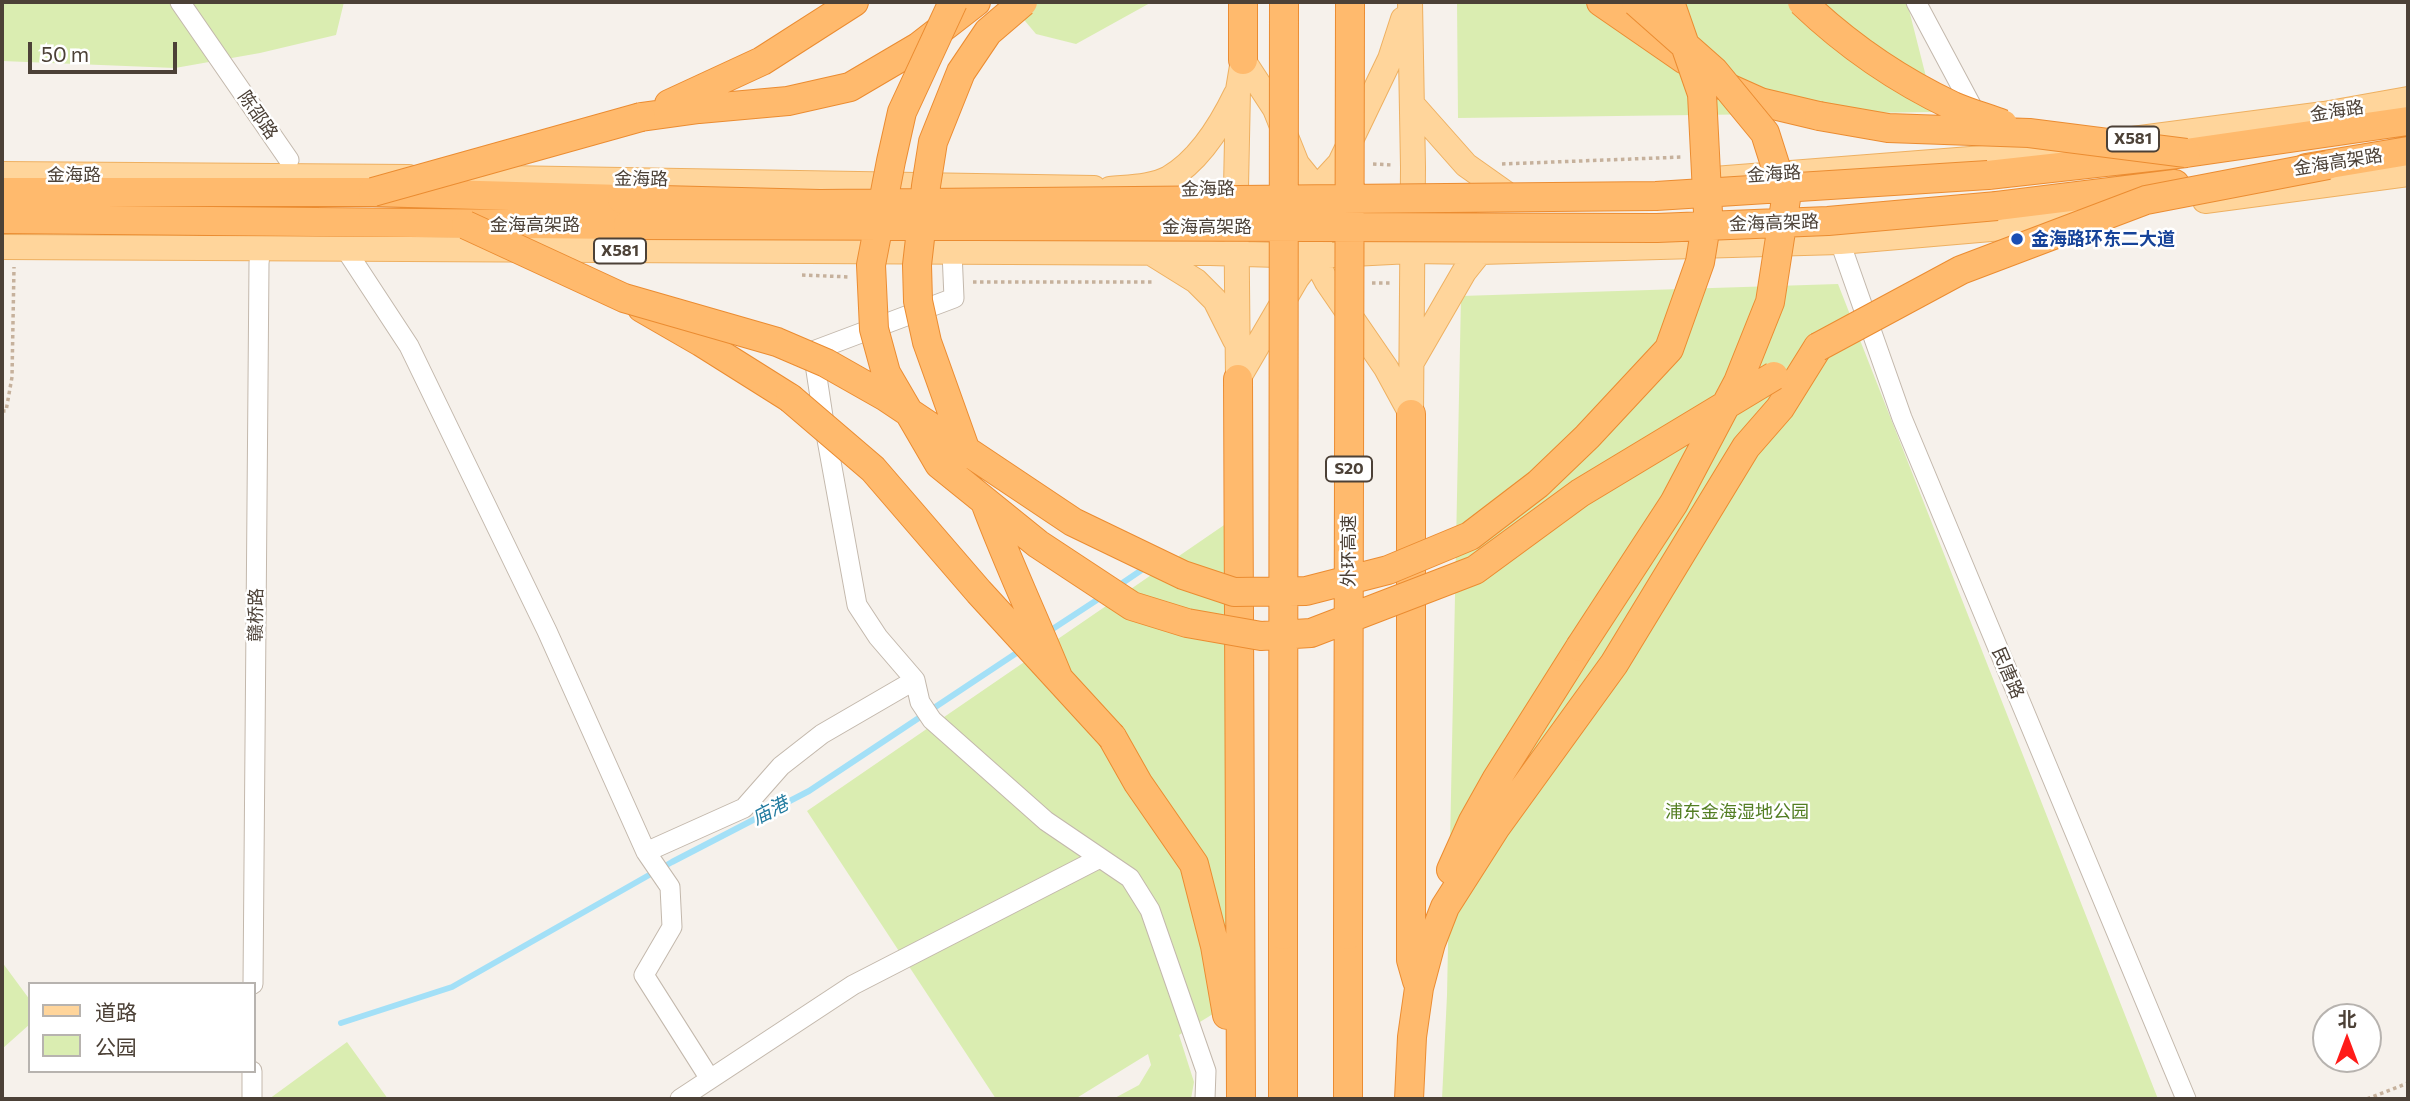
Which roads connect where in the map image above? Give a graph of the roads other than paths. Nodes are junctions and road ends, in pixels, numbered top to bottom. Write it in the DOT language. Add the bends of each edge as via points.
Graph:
graph roads {
  1 [pos="180,2"];
  2 [pos="854,2"];
  3 [pos="953,2"];
  4 [pos="976,2"];
  5 [pos="1023,2"];
  6 [pos="1243,2"];
  7 [pos="1284,2"];
  8 [pos="1350,2"];
  9 [pos="1409,2"];
  10 [pos="1601,2"];
  11 [pos="1636,2"];
  12 [pos="1670,2"];
  13 [pos="1802,2"];
  14 [pos="1916,2"];
  15 [pos="1242,60"];
  16 [pos="1238,90"];
  17 [pos="2408,99"];
  18 [pos="1412,104"];
  19 [pos="641,117"];
  20 [pos="2408,121"];
  21 [pos="2029,133"];
  22 [pos="2408,151"];
  23 [pos="2186,153"];
  24 [pos="1996,157"];
  25 [pos="289,160"];
  26 [pos="2328,165"];
  27 [pos="2,174"];
  28 [pos="2408,174"];
  29 [pos="1245,188"];
  30 [pos="1317,188"];
  31 [pos="1110,189"];
  32 [pos="1412,189"];
  33 [pos="1383,190"];
  34 [pos="2,192"];
  35 [pos="373,192"];
  36 [pos="1507,194"];
  37 [pos="2,219"];
  38 [pos="1296,222"];
  39 [pos="1342,222"];
  40 [pos="466,225"];
  41 [pos="1840,242"];
  42 [pos="261,247"];
  43 [pos="346,250"];
  44 [pos="1411,251"];
  45 [pos="952,252"];
  46 [pos="1480,252"];
  47 [pos="1150,253"];
  48 [pos="1247,253"];
  49 [pos="1378,253"];
  50 [pos="8,255"];
  51 [pos="1313,256"];
  52 [pos="624,298"];
  53 [pos="1238,346"];
  54 [pos="1818,347"];
  55 [pos="1411,363"];
  56 [pos="1238,379"];
  57 [pos="1411,414"];
  58 [pos="1058,677"];
  59 [pos="915,680"];
  60 [pos="648,855"];
  61 [pos="1100,858"];
  62 [pos="1445,907"];
  63 [pos="253,982"];
  64 [pos="1419,988"];
  65 [pos="252,1073"];
  66 [pos="710,1079"];
  67 [pos="1241,1098"];
  68 [pos="252,1099"];
  69 [pos="680,1099"];
  70 [pos="1205,1099"];
  71 [pos="1283,1099"];
  72 [pos="1348,1099"];
  73 [pos="1409,1099"];
  74 [pos="2186,1099"];
  1 -- 25 [label="street, 陈邵路"];
  2 -- 19 [label="highway" via="762,61"];
  3 -- 54 [label="highway, bridge" via="902,112 871,265 874,329 886,373 939,464 1038,544 1132,606 1186,623 1261,636 1311,633 1370,612 1475,570 1580,493"];
  4 -- 19 [label="highway, bridge" via="918,47 850,87 788,101"];
  5 -- 58 [label="highway, bridge" via="988,32 961,72 933,142 917,265 918,301 934,364 1001,547"];
  6 -- 15 [label="highway"];
  7 -- 71 [label="highway, bridge"];
  8 -- 72 [label="highway, 外环高速 / S20, bridge"];
  9 -- 18 [label="main road"];
  9 -- 30 [label="main road" via="1390,59 1340,163"];
  10 -- 21 [label="highway, bridge" via="1712,81 1760,102 1888,128"];
  11 -- 62 [label="highway, bridge" via="1714,71 1765,133 1786,200 1770,302 1738,382 1674,503 1473,821 1452,863"];
  12 -- 52 [label="highway, bridge" via="1702,94 1708,213 1700,262 1669,349 1538,484 1470,537 1388,570 1306,591 1234,592 1183,575 1073,522 886,397 826,363 777,342"];
  13 -- 21 [label="highway, bridge" via="1829,28 1899,75 1953,106"];
  14 -- 24 [label="street"];
  15 -- 16 [label="main road"];
  15 -- 30 [label="main road" via="1275,109 1297,164"];
  16 -- 29 [label="main road"];
  16 -- 31 [label="main road" via="1201,152 1169,178"];
  17 -- 24 [label="main road, 金海路 / X581"];
  18 -- 32 [label="main road"];
  18 -- 36 [label="main road" via="1466,164"];
  19 -- 35 [label="highway, bridge"];
  20 -- 23 [label="highway, 金海高架路"];
  21 -- 23 [label="highway, bridge"];
  22 -- 26 [label="highway, 金海高架路"];
  23 -- 35 [label="highway, 金海高架路, bridge" via="1988,175 1656,195 820,204"];
  24 -- 36 [label="main road, 金海路 / X581"];
  26 -- 40 [label="highway, 金海高架路, bridge" via="1997,206 1657,228"];
  26 -- 54 [label="highway, bridge" via="2146,200 1961,270"];
  27 -- 31 [label="main road, 金海路 / X581" via="581,178"];
  28 -- 41 [label="main road, X581" via="2014,227"];
  29 -- 30 [label="main road, 金海路 / X581"];
  29 -- 31 [label="main road, 金海路 / X581"];
  29 -- 38 [label="main road"];
  29 -- 48 [label="main road"];
  30 -- 33 [label="main road, 金海路 / X581"];
  30 -- 38 [label="main road"];
  30 -- 39 [label="main road"];
  32 -- 33 [label="main road, 金海路 / X581"];
  32 -- 36 [label="main road, 金海路 / X581" via="1436,195"];
  32 -- 44 [label="main road"];
  33 -- 39 [label="main road"];
  34 -- 35 [label="highway, 金海高架路"];
  37 -- 40 [label="highway, 金海高架路"];
  38 -- 48 [label="main road"];
  38 -- 51 [label="main road"];
  39 -- 49 [label="main road"];
  39 -- 51 [label="main road"];
  40 -- 52 [label="highway, bridge"];
  41 -- 46 [label="main road, X581"];
  41 -- 74 [label="street, 民唐路" via="1902,418"];
  42 -- 43 [label="main road, X581"];
  42 -- 50 [label="main road, X581" via="74,249"];
  42 -- 63 [label="street, 赣桥路"];
  43 -- 45 [label="main road, X581"];
  43 -- 60 [label="street" via="415,358 547,631"];
  44 -- 46 [label="main road, X581"];
  44 -- 49 [label="main road, X581"];
  44 -- 55 [label="main road"];
  45 -- 47 [label="main road, X581"];
  45 -- 59 [label="street" via="954,298 813,351 857,605"];
  46 -- 55 [label="main road"];
  47 -- 48 [label="main road, X581"];
  47 -- 53 [label="main road" via="1196,281 1215,300"];
  48 -- 51 [label="main road, X581"];
  48 -- 53 [label="main road"];
  49 -- 51 [label="main road, X581"];
  51 -- 56 [label="main road"];
  51 -- 57 [label="main road"];
  52 -- 58 [label="highway, bridge" via="790,398 873,469"];
  53 -- 56 [label="main road"];
  54 -- 62 [label="highway" via="1780,408 1746,447 1614,664 1496,827"];
  55 -- 57 [label="main road"];
  56 -- 67 [label="highway"];
  57 -- 64 [label="highway" via="1411,960"];
  58 -- 67 [label="highway, bridge" via="1112,737 1194,864 1215,946"];
  59 -- 60 [label="street" via="822,734 780,766 744,808"];
  59 -- 61 [label="street" via="920,702 932,720 1046,821"];
  60 -- 66 [label="street" via="670,887 672,927 644,975"];
  61 -- 66 [label="street" via="853,985"];
  61 -- 70 [label="street" via="1130,878 1150,910 1206,1071"];
  62 -- 64 [label="highway"];
  64 -- 73 [label="highway"];
  65 -- 68 [label="street"];
  66 -- 69 [label="street"];
}
